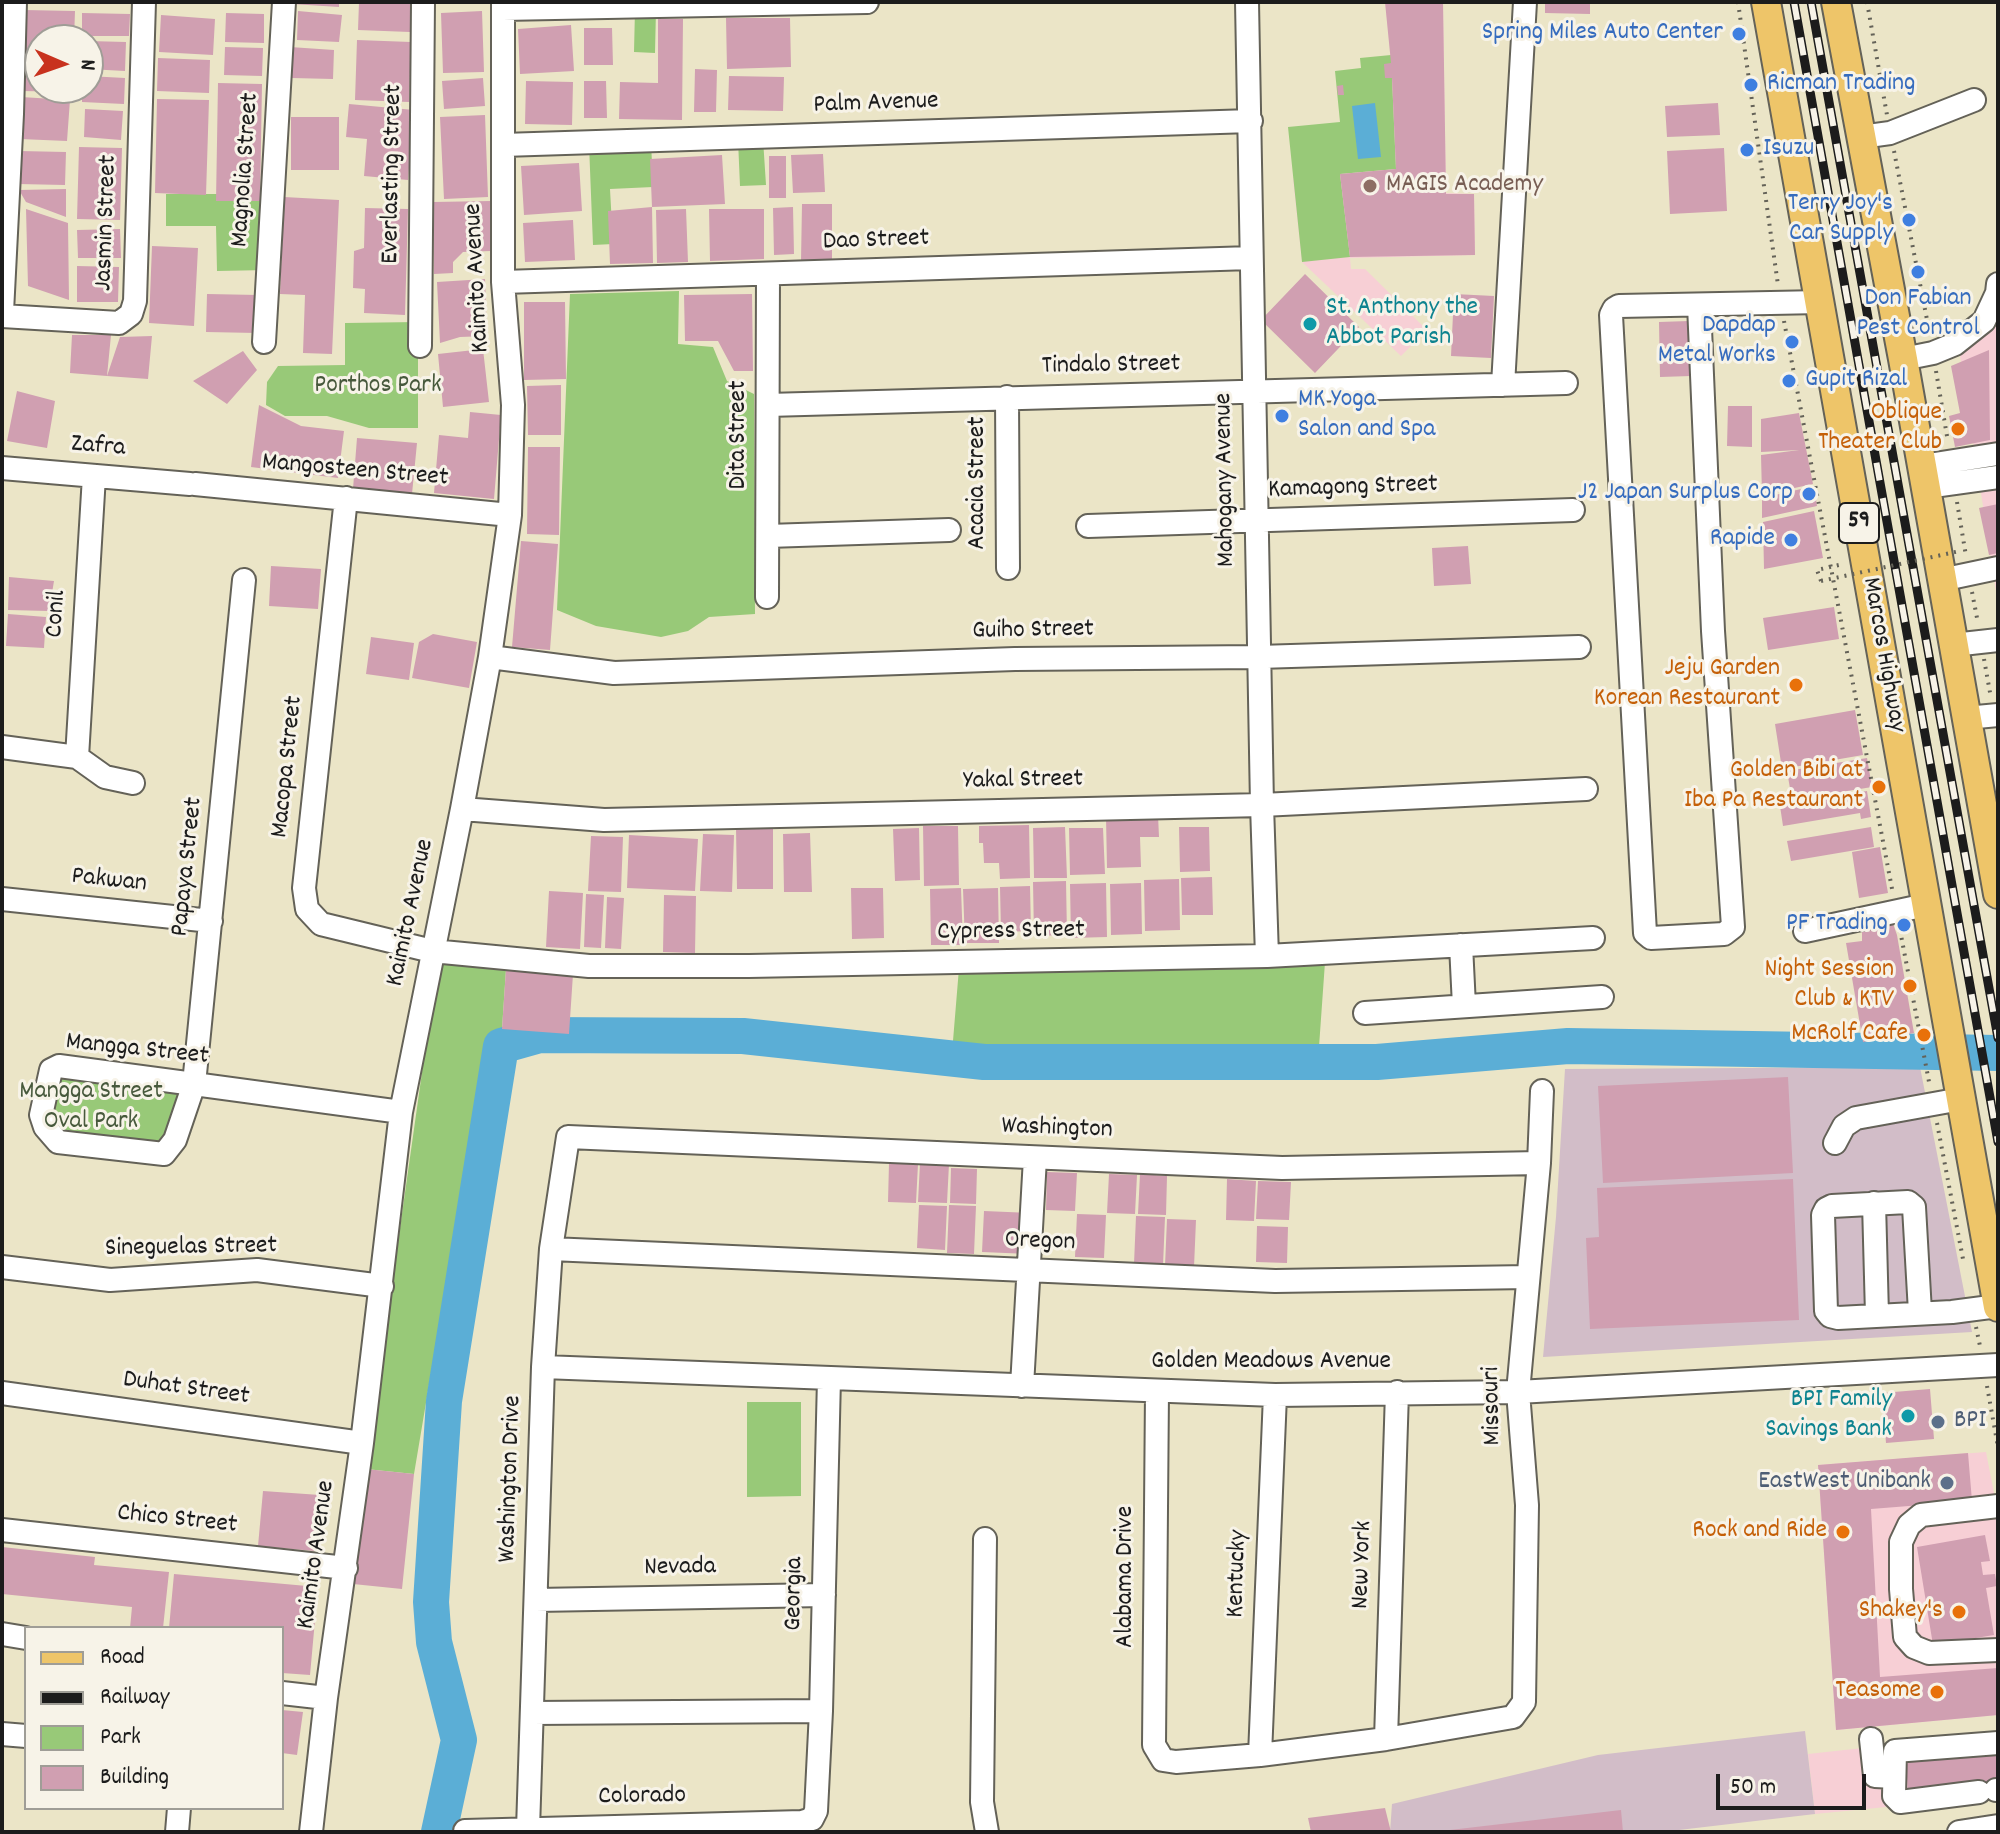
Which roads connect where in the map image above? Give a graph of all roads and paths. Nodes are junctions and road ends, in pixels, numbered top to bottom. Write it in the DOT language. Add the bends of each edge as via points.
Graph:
graph roads {
  1 [pos="15,2"];
  2 [pos="144,2"];
  3 [pos="284,2"];
  4 [pos="423,2"];
  5 [pos="867,2"];
  6 [pos="1247,2"];
  7 [pos="1525,2"];
  8 [pos="1738,2"];
  9 [pos="1766,2"];
  10 [pos="1836,2"];
  11 [pos="761,3"];
  12 [pos="503,5"];
  13 [pos="1974,100"];
  14 [pos="7,113"];
  15 [pos="1251,121"];
  16 [pos="1861,137"];
  17 [pos="503,145"];
  18 [pos="1251,258"];
  19 [pos="768,274"];
  20 [pos="503,282"];
  21 [pos="1998,284"];
  22 [pos="1780,302"];
  23 [pos="1821,302"];
  24 [pos="1699,305"];
  25 [pos="2,314"];
  26 [pos="264,342"];
  27 [pos="420,346"];
  28 [pos="1903,359"];
  29 [pos="1566,383"];
  30 [pos="1503,385"];
  31 [pos="1254,392"];
  32 [pos="1007,397"];
  33 [pos="768,405"];
  34 [pos="1998,454"];
  35 [pos="2,468"];
  36 [pos="94,476"];
  37 [pos="1924,477"];
  38 [pos="1998,477"];
  39 [pos="192,484"];
  40 [pos="346,498"];
  41 [pos="1573,510"];
  42 [pos="510,515"];
  43 [pos="1256,520"];
  44 [pos="1088,526"];
  45 [pos="949,530"];
  46 [pos="768,536"];
  47 [pos="1960,551"];
  48 [pos="1008,568"];
  49 [pos="1825,568"];
  50 [pos="1998,568"];
  51 [pos="244,580"];
  52 [pos="1941,580"];
  53 [pos="767,597"];
  54 [pos="1998,640"];
  55 [pos="1953,645"];
  56 [pos="1579,647"];
  57 [pos="490,657"];
  58 [pos="1259,657"];
  59 [pos="1998,715"];
  60 [pos="1966,718"];
  61 [pos="2,747"];
  62 [pos="77,757"];
  63 [pos="133,783"];
  64 [pos="1586,789"];
  65 [pos="1262,805"];
  66 [pos="462,809"];
  67 [pos="1994,854"];
  68 [pos="1998,894"];
  69 [pos="2,899"];
  70 [pos="1926,905"];
  71 [pos="1897,911"];
  72 [pos="211,921"];
  73 [pos="1805,931"];
  74 [pos="1593,938"];
  75 [pos="1461,945"];
  76 [pos="432,951"];
  77 [pos="1267,956"];
  78 [pos="1602,997"];
  79 [pos="1464,1006"];
  80 [pos="1365,1013"];
  81 [pos="194,1084"];
  82 [pos="1542,1091"];
  83 [pos="1950,1093"];
  84 [pos="401,1112"];
  85 [pos="572,1136"];
  86 [pos="1835,1143"];
  87 [pos="164,1154"];
  88 [pos="1035,1158"];
  89 [pos="1539,1163"];
  90 [pos="1874,1203"];
  91 [pos="551,1249"];
  92 [pos="1964,1265"];
  93 [pos="2,1267"];
  94 [pos="1029,1271"];
  95 [pos="1528,1277"];
  96 [pos="382,1286"];
  97 [pos="1990,1308"];
  98 [pos="1920,1312"];
  99 [pos="1877,1315"];
  100 [pos="1991,1366"];
  101 [pos="543,1367"];
  102 [pos="829,1378"];
  103 [pos="1022,1386"];
  104 [pos="1157,1391"];
  105 [pos="1397,1392"];
  106 [pos="1518,1392"];
  107 [pos="2,1393"];
  108 [pos="1275,1395"];
  109 [pos="362,1443"];
  110 [pos="1998,1447"];
  111 [pos="1998,1506"];
  112 [pos="2,1530"];
  113 [pos="985,1539"];
  114 [pos="346,1568"];
  115 [pos="824,1595"];
  116 [pos="536,1600"];
  117 [pos="2,1634"];
  118 [pos="24,1638"];
  119 [pos="1998,1650"];
  120 [pos="284,1693"];
  121 [pos="326,1698"];
  122 [pos="821,1711"];
  123 [pos="532,1713"];
  124 [pos="2,1734"];
  125 [pos="24,1736"];
  126 [pos="1386,1739"];
  127 [pos="1871,1739"];
  128 [pos="1998,1743"];
  129 [pos="1260,1755"];
  130 [pos="1894,1777"];
  131 [pos="1991,1791"];
  132 [pos="179,1810"];
  133 [pos="816,1811"];
  134 [pos="1998,1826"];
  135 [pos="528,1829"];
  136 [pos="465,1831"];
  137 [pos="177,1832"];
  138 [pos="311,1832"];
  139 [pos="987,1832"];
  140 [pos="1959,1832"];
  1 -- 14 [label="street"];
  2 -- 25 [label="street, Jasmin Street" via="131,314 119,323"];
  3 -- 26 [label="street, Magnolia Street"];
  4 -- 27 [label="street, Everlasting Street"];
  5 -- 11 [label="street"];
  6 -- 15 [label="street, Mahogany Avenue"];
  7 -- 30 [label="street"];
  8 -- 22 [label="path"];
  9 -- 23 [label="main road, Marcos Highway / 59"];
  10 -- 16 [label="main road"];
  11 -- 12 [label="street"];
  12 -- 17 [label="street, Kaimito Avenue"];
  13 -- 16 [label="street" via="1908,127"];
  14 -- 25 [label="street"];
  15 -- 17 [label="street, Palm Avenue"];
  15 -- 18 [label="street, Mahogany Avenue"];
  16 -- 28 [label="main road"];
  17 -- 20 [label="street, Kaimito Avenue"];
  18 -- 19 [label="street, Dao Street"];
  18 -- 31 [label="street, Mahogany Avenue"];
  19 -- 20 [label="street, Dao Street"];
  19 -- 33 [label="street, Dita Street"];
  20 -- 42 [label="street, Kaimito Avenue" via="513,405"];
  21 -- 28 [label="street" via="1984,321 1955,344"];
  22 -- 23 [label="street"];
  22 -- 24 [label="street"];
  22 -- 71 [label="path"];
  23 -- 70 [label="main road, Marcos Highway / 59"];
  24 -- 24 [label="street" via="1619,306 1611,315 1645,933 1651,938 1724,934 1733,927"];
  28 -- 37 [label="main road"];
  29 -- 30 [label="street, Tindalo Street"];
  30 -- 31 [label="street, Tindalo Street"];
  31 -- 32 [label="street, Tindalo Street"];
  31 -- 43 [label="street, Mahogany Avenue"];
  32 -- 33 [label="street, Tindalo Street"];
  32 -- 48 [label="street, Acacia Street"];
  33 -- 46 [label="street, Dita Street"];
  34 -- 37 [label="street"];
  35 -- 36 [label="street, Zafra"];
  36 -- 39 [label="street, Zafra"];
  36 -- 62 [label="street, Conil"];
  37 -- 38 [label="street"];
  37 -- 52 [label="main road"];
  39 -- 40 [label="street, Mangosteen Street"];
  40 -- 42 [label="street, Mangosteen Street"];
  40 -- 76 [label="street, Macopa Street" via="304,888 307,909 321,924"];
  41 -- 43 [label="street, Kamagong Street"];
  42 -- 57 [label="street, Kaimito Avenue"];
  43 -- 44 [label="street, Kamagong Street"];
  43 -- 58 [label="street, Mahogany Avenue"];
  45 -- 46 [label="street"];
  46 -- 53 [label="street, Dita Street"];
  47 -- 49 [label="path, bridge" via="1821,581 1817,570"];
  50 -- 52 [label="street"];
  51 -- 72 [label="street, Papaya Street"];
  52 -- 55 [label="main road"];
  54 -- 55 [label="street"];
  55 -- 60 [label="main road"];
  56 -- 58 [label="street, Guiho Street"];
  57 -- 58 [label="street, Guiho Street" via="614,673 1015,659"];
  57 -- 66 [label="street, Kaimito Avenue"];
  58 -- 65 [label="street, Mahogany Avenue"];
  59 -- 60 [label="street"];
  60 -- 67 [label="main road"];
  61 -- 62 [label="street"];
  62 -- 63 [label="street" via="105,777"];
  64 -- 65 [label="street, Yakal Street"];
  65 -- 66 [label="street, Yakal Street" via="604,820"];
  65 -- 77 [label="street, Mahogany Avenue"];
  66 -- 76 [label="street, Kaimito Avenue"];
  67 -- 68 [label="main road"];
  69 -- 72 [label="street, Pakwan"];
  70 -- 71 [label="street"];
  70 -- 83 [label="main road, Marcos Highway / 59" via="1951,1045"];
  71 -- 73 [label="street"];
  71 -- 83 [label="path" via="1929,1078"];
  72 -- 81 [label="street, Papaya Street"];
  74 -- 75 [label="street, Cypress Street"];
  75 -- 77 [label="street, Cypress Street"];
  75 -- 79 [label="street"];
  76 -- 77 [label="street, Cypress Street" via="589,966"];
  76 -- 84 [label="street, Kaimito Avenue"];
  78 -- 79 [label="street"];
  79 -- 80 [label="street"];
  81 -- 84 [label="street, Mangga Street"];
  81 -- 87 [label="street, Papaya Street" via="175,1140"];
  81 -- 87 [label="street, Mangga Street" via="59,1066 51,1070 41,1115 58,1142"];
  82 -- 89 [label="street, Missouri"];
  83 -- 86 [label="street" via="1856,1118 1844,1126"];
  83 -- 92 [label="path"];
  83 -- 97 [label="main road, Marcos Highway / 59"];
  84 -- 96 [label="street, Kaimito Avenue"];
  85 -- 88 [label="street, Washington"];
  85 -- 91 [label="street, Washington Drive" via="565,1141"];
  88 -- 89 [label="street, Washington" via="1282,1168"];
  88 -- 94 [label="street"];
  89 -- 95 [label="street, Missouri"];
  90 -- 98 [label="street" via="1908,1202 1914,1207"];
  90 -- 99 [label="street"];
  90 -- 99 [label="street" via="1826,1209 1824,1256 1826,1311 1838,1318"];
  91 -- 94 [label="street, Oregon"];
  91 -- 101 [label="street, Washington Drive"];
  93 -- 96 [label="street, Sineguelas Street" via="110,1280 257,1270"];
  94 -- 95 [label="street, Oregon" via="1275,1281"];
  94 -- 103 [label="street"];
  95 -- 106 [label="street, Missouri"];
  96 -- 109 [label="street, Kaimito Avenue"];
  97 -- 98 [label="street"];
  97 -- 100 [label="path"];
  98 -- 99 [label="street"];
  100 -- 106 [label="street, Golden Meadows Avenue"];
  100 -- 110 [label="path"];
  101 -- 102 [label="street, Golden Meadows Avenue"];
  101 -- 116 [label="street, Washington Drive"];
  102 -- 103 [label="street, Golden Meadows Avenue"];
  102 -- 115 [label="street, Georgia"];
  103 -- 104 [label="street, Golden Meadows Avenue"];
  104 -- 108 [label="street, Golden Meadows Avenue"];
  104 -- 129 [label="street, Alabama Drive" via="1154,1745 1163,1760 1176,1762"];
  105 -- 106 [label="street, Golden Meadows Avenue"];
  105 -- 108 [label="street, Golden Meadows Avenue"];
  105 -- 126 [label="street, New York"];
  106 -- 126 [label="street, Missouri" via="1527,1505 1524,1702 1513,1717"];
  107 -- 109 [label="street, Duhat Street"];
  108 -- 129 [label="street, Kentucky"];
  109 -- 114 [label="street, Kaimito Avenue"];
  111 -- 119 [label="street" via="1921,1515 1909,1525 1901,1542 1901,1589 1905,1637 1914,1647 1929,1653"];
  112 -- 114 [label="street, Chico Street"];
  113 -- 139 [label="street" via="982,1802"];
  114 -- 121 [label="street, Kaimito Avenue"];
  115 -- 116 [label="street, Nevada"];
  115 -- 122 [label="street, Georgia"];
  116 -- 123 [label="street, Washington Drive"];
  117 -- 118 [label="street"];
  120 -- 121 [label="street"];
  121 -- 138 [label="street, Kaimito Avenue"];
  122 -- 123 [label="street"];
  122 -- 133 [label="street, Georgia"];
  123 -- 135 [label="street, Washington Drive"];
  124 -- 125 [label="street"];
  126 -- 129 [label="street"];
  127 -- 130 [label="street" via="1875,1776"];
  128 -- 130 [label="street" via="1898,1750"];
  130 -- 131 [label="street" via="1894,1796 1900,1802"];
  132 -- 137 [label="street"];
  133 -- 135 [label="street, Colorado" via="802,1822"];
  134 -- 140 [label="street"];
  135 -- 136 [label="street, Colorado"];
}
